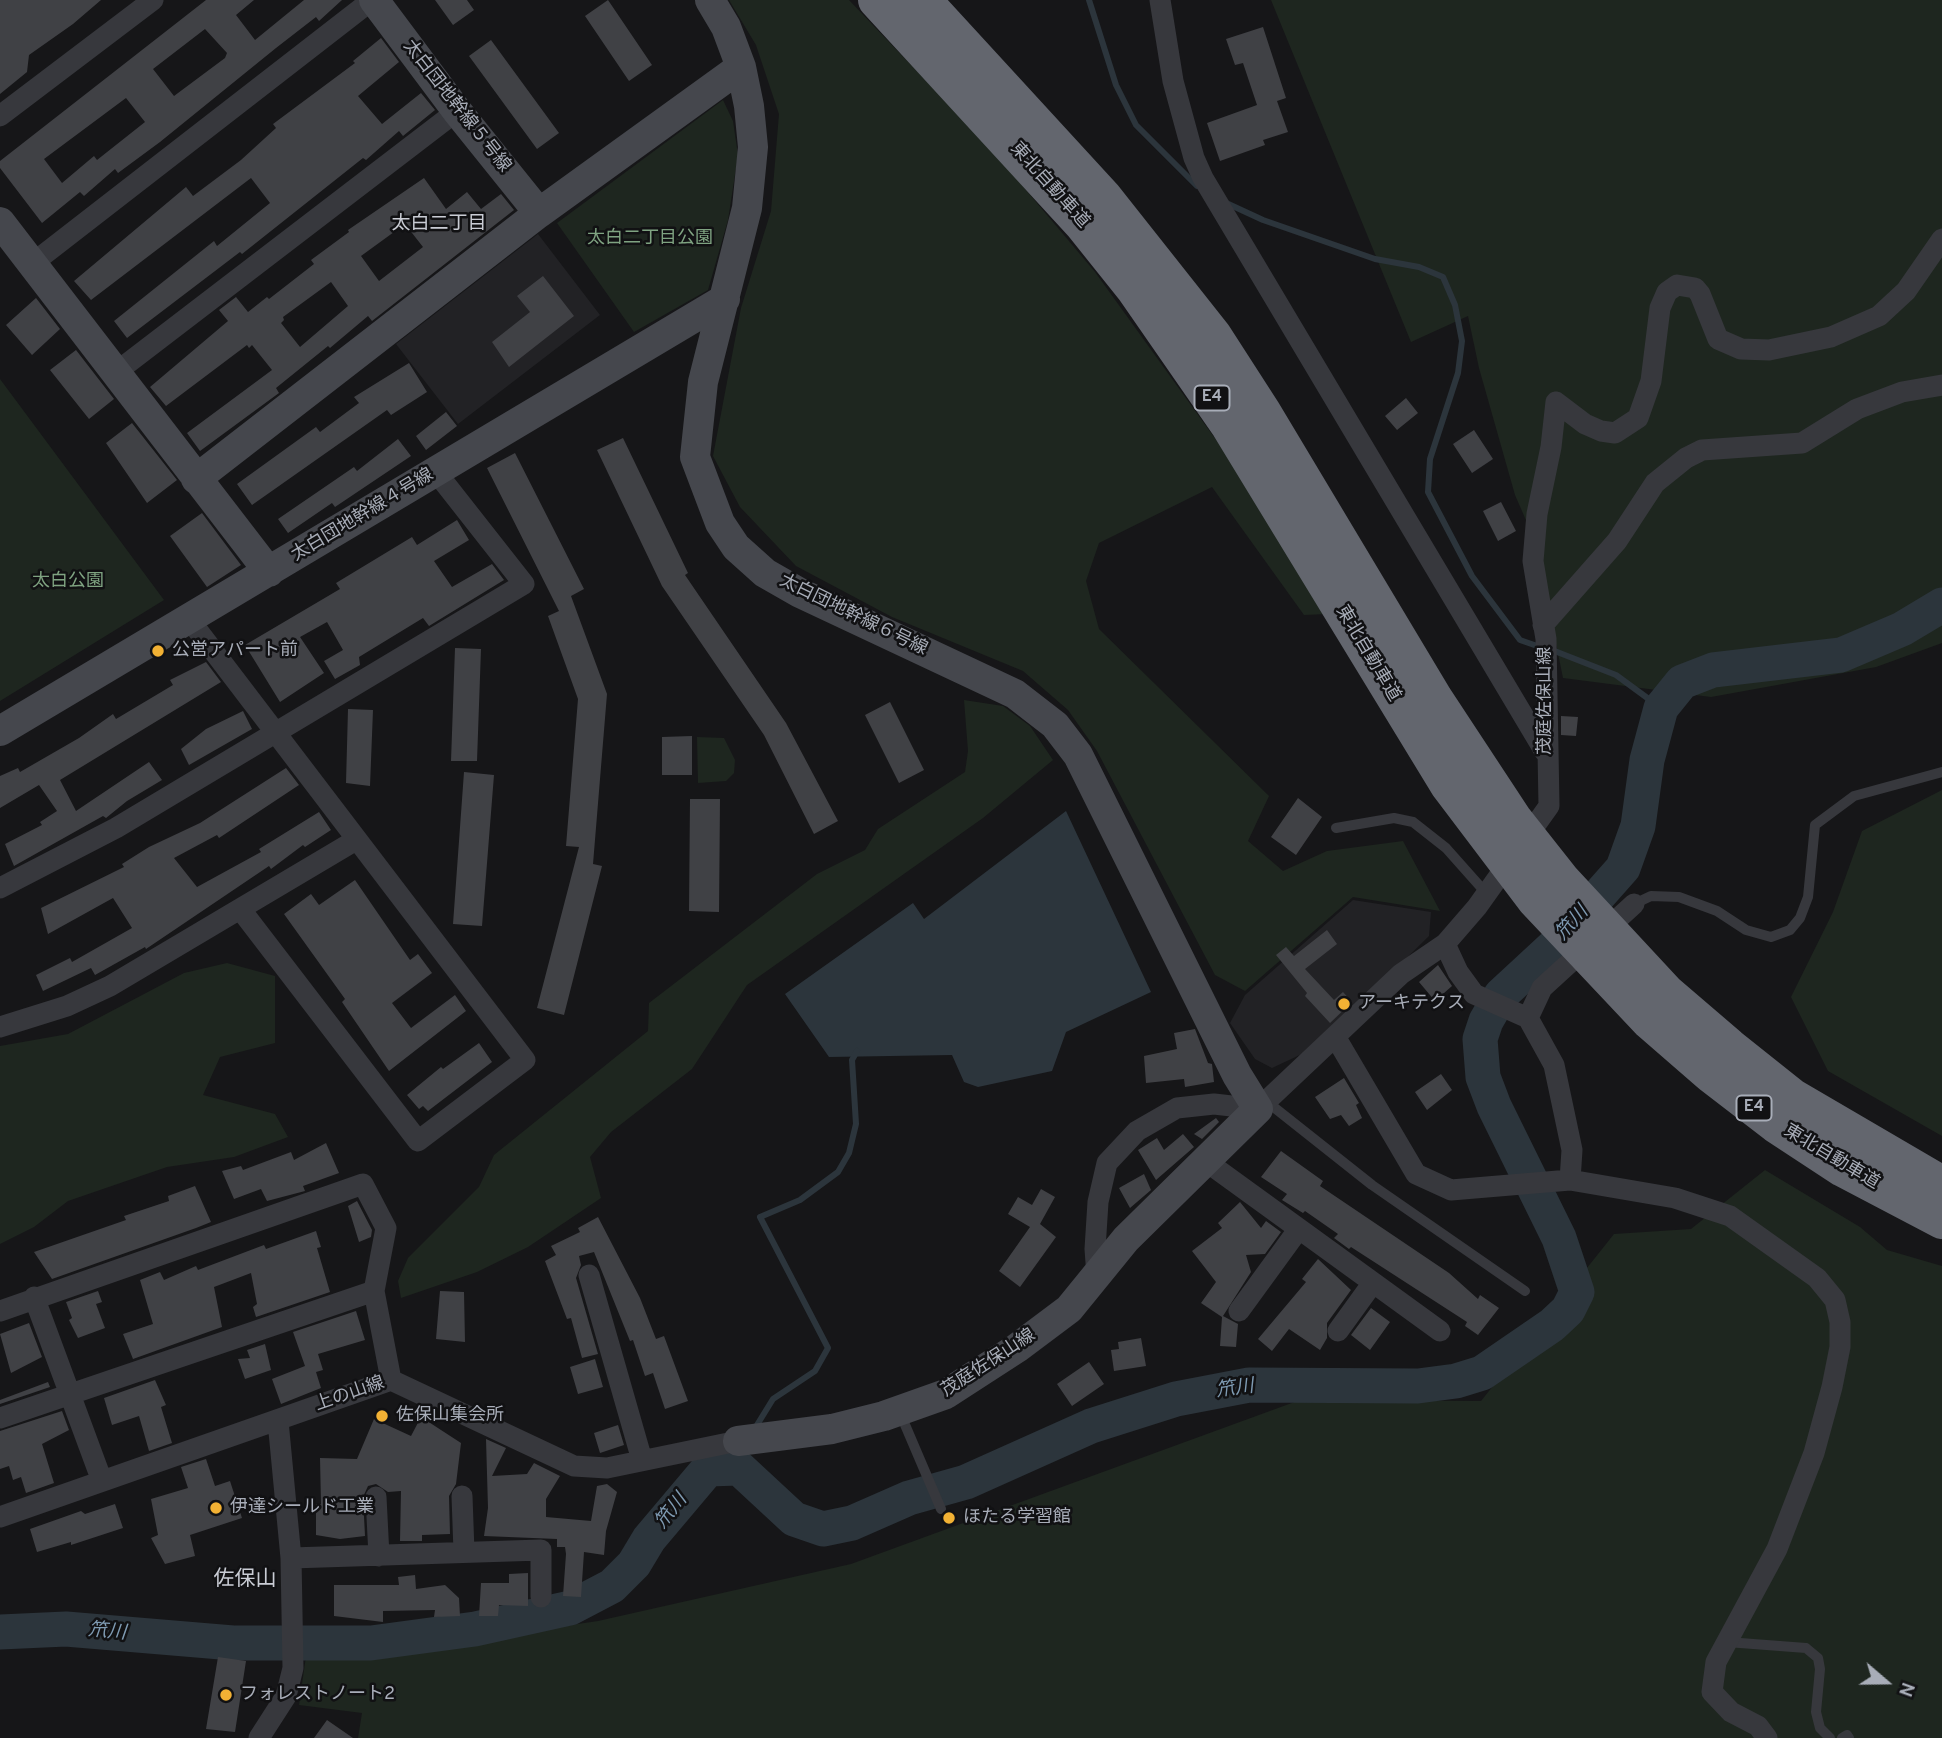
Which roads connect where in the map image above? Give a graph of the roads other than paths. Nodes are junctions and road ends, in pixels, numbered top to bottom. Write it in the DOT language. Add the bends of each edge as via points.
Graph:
graph roads {
  1 [pos="153,0"];
  2 [pos="373,0"];
  3 [pos="710,0"];
  4 [pos="877,0"];
  5 [pos="922,0"];
  6 [pos="1160,0"];
  7 [pos="741,67"];
  8 [pos="457,111"];
  9 [pos="0,116"];
  10 [pos="539,213"];
  11 [pos="0,222"];
  12 [pos="1942,239"];
  13 [pos="33,263"];
  14 [pos="725,299"];
  15 [pos="116,373"];
  16 [pos="1942,385"];
  17 [pos="436,472"];
  18 [pos="196,479"];
  19 [pos="269,572"];
  20 [pos="190,619"];
  21 [pos="1545,641"];
  22 [pos="0,731"];
  23 [pos="275,734"];
  24 [pos="1546,752"];
  25 [pos="1942,772"];
  26 [pos="1336,828"];
  27 [pos="1501,830"];
  28 [pos="356,840"];
  29 [pos="0,888"];
  30 [pos="1486,893"];
  31 [pos="1634,904"];
  32 [pos="241,910"];
  33 [pos="1445,944"];
  34 [pos="1602,950"];
  35 [pos="1527,1018"];
  36 [pos="0,1027"];
  37 [pos="1336,1038"];
  38 [pos="1262,1105"];
  39 [pos="1207,1162"];
  40 [pos="1561,1181"];
  41 [pos="1942,1185"];
  42 [pos="1942,1220"];
  43 [pos="1298,1230"];
  44 [pos="589,1275"];
  45 [pos="1097,1276"];
  46 [pos="1372,1284"];
  47 [pos="1525,1290"];
  48 [pos="374,1291"];
  49 [pos="34,1297"];
  50 [pos="0,1311"];
  51 [pos="1239,1311"];
  52 [pos="1338,1331"];
  53 [pos="1440,1331"];
  54 [pos="391,1380"];
  55 [pos="71,1392"];
  56 [pos="899,1411"];
  57 [pos="0,1418"];
  58 [pos="278,1421"];
  59 [pos="738,1441"];
  60 [pos="642,1460"];
  61 [pos="102,1481"];
  62 [pos="462,1496"];
  63 [pos="376,1497"];
  64 [pos="941,1509"];
  65 [pos="0,1517"];
  66 [pos="464,1552"];
  67 [pos="379,1556"];
  68 [pos="291,1558"];
  69 [pos="541,1597"];
  70 [pos="1727,1642"];
  71 [pos="259,1738"];
  72 [pos="1767,1738"];
  73 [pos="1830,1738"];
  74 [pos="1842,1738"];
  75 [pos="1849,1738"];
  1 -- 9 [label="street"];
  2 -- 8 [label="street, 太白団地幹線５号線"];
  2 -- 13 [label="street"];
  3 -- 7 [label="street, 太白団地幹線６号線"];
  4 -- 27 [label="highway, 東北自動車道 / E4" via="1083,224 1186,359 1404,714"];
  5 -- 27 [label="highway, 東北自動車道 / E4" via="1103,197 1213,336 1434,699"];
  6 -- 24 [label="street" via="1173,81 1194,158 1207,187"];
  7 -- 10 [label="street"];
  7 -- 14 [label="street, 太白団地幹線６号線" via="753,147 747,208"];
  8 -- 10 [label="street, 太白団地幹線５号線"];
  8 -- 15 [label="street"];
  10 -- 18 [label="street"];
  11 -- 13 [label="street"];
  12 -- 21 [label="street" via="1906,291 1879,316 1830,337 1769,350 1741,349 1718,339 1695,288 1677,285 1667,292 1660,308 1651,380 1638,418 1615,433 1601,431 1556,402 1533,561"];
  13 -- 15 [label="street"];
  14 -- 17 [label="street, 太白団地幹線４号線"];
  14 -- 38 [label="street, 太白団地幹線６号線" via="703,382 695,457 720,523 736,547 765,573 1015,694 1055,725 1078,755 1237,1076"];
  15 -- 18 [label="street"];
  16 -- 21 [label="street, 茂庭佐保山線" via="1902,392 1857,409 1802,443 1702,450 1686,458 1655,483"];
  17 -- 19 [label="street, 太白団地幹線４号線"];
  17 -- 23 [label="street" via="524,584"];
  18 -- 19 [label="street"];
  19 -- 20 [label="street, 太白団地幹線４号線"];
  20 -- 22 [label="street, 太白団地幹線４号線"];
  20 -- 23 [label="street"];
  21 -- 24 [label="street, 茂庭佐保山線"];
  23 -- 28 [label="street"];
  23 -- 29 [label="street" via="116,828"];
  24 -- 30 [label="street, 茂庭佐保山線" via="1549,806"];
  25 -- 31 [label="lane" via="1854,796 1815,825 1808,897 1790,930 1771,937 1746,930 1717,911 1679,897 1651,896"];
  26 -- 30 [label="lane" via="1394,818 1413,822 1447,848"];
  27 -- 34 [label="highway, 東北自動車道"];
  28 -- 32 [label="street"];
  28 -- 32 [label="street" via="525,1060 418,1141"];
  30 -- 33 [label="street, 茂庭佐保山線"];
  31 -- 35 [label="street" via="1542,988"];
  32 -- 36 [label="street" via="110,986 67,1006"];
  33 -- 35 [label="street" via="1474,994"];
  33 -- 37 [label="street, 茂庭佐保山線" via="1401,974"];
  34 -- 41 [label="highway, 東北自動車道 / E4" via="1666,993 1794,1098"];
  34 -- 42 [label="highway, 東北自動車道 / E4" via="1650,1021 1776,1125 1843,1168"];
  35 -- 40 [label="street" via="1554,1065 1572,1150"];
  37 -- 38 [label="street, 茂庭佐保山線"];
  37 -- 40 [label="street" via="1416,1174 1451,1190"];
  38 -- 39 [label="street, 茂庭佐保山線"];
  38 -- 45 [label="street" via="1177,1108 1136,1131 1107,1163 1098,1202"];
  38 -- 47 [label="lane"];
  39 -- 43 [label="street"];
  39 -- 45 [label="street, 茂庭佐保山線" via="1126,1239"];
  40 -- 70 [label="street" via="1675,1198 1730,1216 1817,1278 1835,1300 1840,1347 1814,1453 1777,1549"];
  43 -- 46 [label="street"];
  43 -- 51 [label="street"];
  44 -- 60 [label="street"];
  45 -- 56 [label="street, 茂庭佐保山線" via="1069,1309 1017,1348 946,1394"];
  46 -- 52 [label="street"];
  46 -- 53 [label="street"];
  48 -- 49 [label="street" via="386,1228 363,1184"];
  48 -- 54 [label="street"];
  48 -- 55 [label="street"];
  49 -- 50 [label="street"];
  49 -- 55 [label="street"];
  54 -- 58 [label="street, 上の山線"];
  54 -- 60 [label="street, 上の山線" via="574,1466 607,1468"];
  55 -- 57 [label="street"];
  55 -- 61 [label="street"];
  56 -- 59 [label="street, 茂庭佐保山線" via="832,1429"];
  56 -- 64 [label="lane"];
  58 -- 61 [label="street, 上の山線"];
  58 -- 68 [label="street"];
  59 -- 60 [label="street, 上の山線"];
  61 -- 65 [label="street, 上の山線"];
  62 -- 66 [label="street"];
  63 -- 67 [label="street"];
  66 -- 67 [label="street"];
  66 -- 69 [label="street" via="541,1550"];
  67 -- 68 [label="street"];
  68 -- 71 [label="street" via="293,1668 286,1696"];
  70 -- 72 [label="street" via="1716,1662 1712,1692"];
  70 -- 73 [label="lane" via="1795,1646 1818,1658 1816,1712 1820,1728"];
  74 -- 75 [label="lane"];
}
